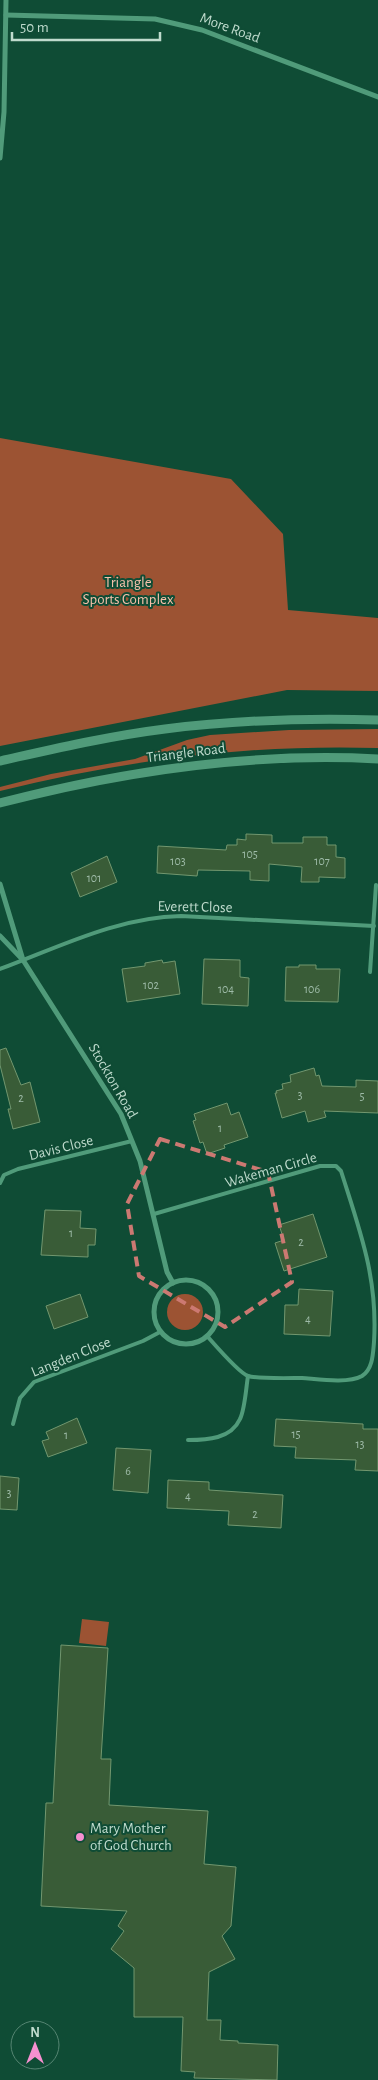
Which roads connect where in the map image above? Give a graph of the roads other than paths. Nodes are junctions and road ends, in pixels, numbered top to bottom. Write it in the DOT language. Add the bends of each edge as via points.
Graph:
graph roads {
  1 [pos="6,0"];
  2 [pos="6,15"];
  3 [pos="378,97"];
  4 [pos="0,158"];
  5 [pos="378,720"];
  6 [pos="378,759"];
  7 [pos="0,761"];
  8 [pos="0,803"];
  9 [pos="0,884"];
  10 [pos="376,885"];
  11 [pos="374,926"];
  12 [pos="0,936"];
  13 [pos="23,960"];
  14 [pos="0,968"];
  15 [pos="370,972"];
  16 [pos="132,1141"];
  17 [pos="0,1183"];
  18 [pos="154,1214"];
  19 [pos="173,1283"];
  20 [pos="160,1332"];
  21 [pos="208,1336"];
  22 [pos="248,1376"];
  23 [pos="13,1424"];
  24 [pos="188,1440"];
  1 -- 2 [label="street"];
  2 -- 3 [label="street, More Road" via="155,19 202,30"];
  2 -- 4 [label="street"];
  5 -- 7 [label="street, Triangle Road" via="307,718 164,729"];
  6 -- 8 [label="street, Triangle Road" via="225,761 124,775"];
  9 -- 13 [label="street, Stockton Road"];
  10 -- 11 [label="lane"];
  11 -- 13 [label="lane, Everett Close" via="158,916 116,926"];
  11 -- 15 [label="lane"];
  12 -- 13 [label="street, Stockton Road"];
  13 -- 14 [label="lane, Everett Close"];
  13 -- 16 [label="street, Stockton Road" via="109,1093"];
  16 -- 17 [label="lane, Davis Close" via="18,1170 4,1175"];
  16 -- 18 [label="street, Stockton Road"];
  18 -- 19 [label="street, Stockton Road" via="167,1272"];
  18 -- 22 [label="lane, Wakeman Circle" via="320,1166 336,1166 341,1172 366,1247 370,1270 375,1319 370,1366 361,1377 352,1380"];
  19 -- 20 [label="street" via="161,1292 156,1301 155,1322"];
  19 -- 21 [label="street" via="190,1280 200,1283 215,1298 218,1316"];
  20 -- 21 [label="street" via="172,1341 186,1345"];
  20 -- 23 [label="lane, Langden Close" via="34,1382 20,1398"];
  21 -- 22 [label="lane"];
  22 -- 24 [label="lane" via="240,1419 232,1428 219,1438"];
}
